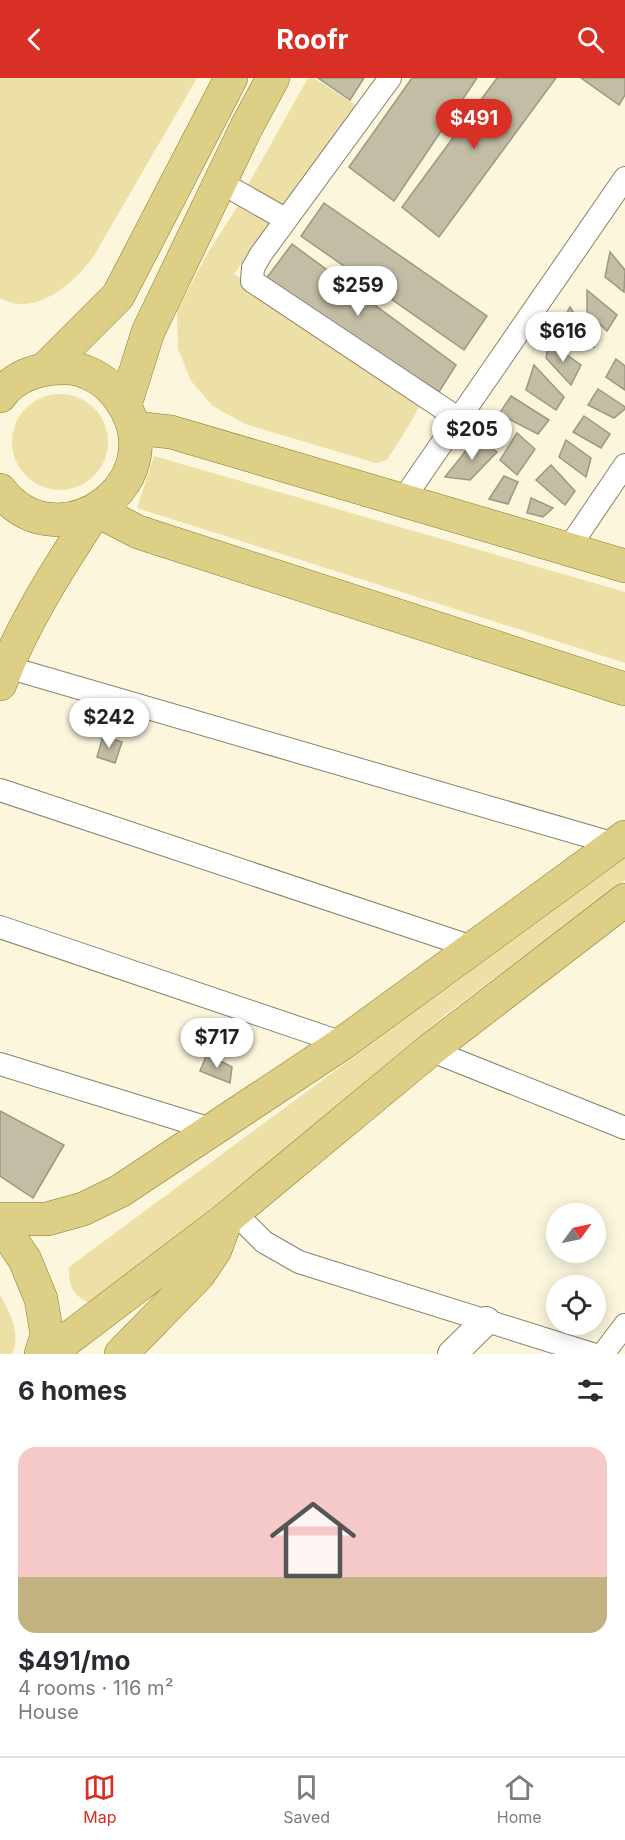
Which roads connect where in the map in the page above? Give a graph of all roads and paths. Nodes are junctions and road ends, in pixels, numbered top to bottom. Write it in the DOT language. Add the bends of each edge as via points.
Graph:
graph roads {
  1 [pos="231,78"];
  2 [pos="273,78"];
  3 [pos="390,78"];
  4 [pos="625,178"];
  5 [pos="220,182"];
  6 [pos="285,219"];
  7 [pos="46,368"];
  8 [pos="0,396"];
  9 [pos="130,417"];
  10 [pos="459,419"];
  11 [pos="625,465"];
  12 [pos="0,490"];
  13 [pos="402,501"];
  14 [pos="96,510"];
  15 [pos="568,549"];
  16 [pos="625,566"];
  17 [pos="3,676"];
  18 [pos="625,689"];
  19 [pos="0,790"];
  20 [pos="620,840"];
  21 [pos="625,900"];
  22 [pos="0,927"];
  23 [pos="475,948"];
  24 [pos="343,1043"];
  25 [pos="430,1050"];
  26 [pos="0,1064"];
  27 [pos="625,1128"];
  28 [pos="211,1129"];
  29 [pos="230,1216"];
  30 [pos="0,1221"];
  31 [pos="486,1321"];
  32 [pos="625,1324"];
  33 [pos="41,1354"];
  34 [pos="48,1354"];
  35 [pos="121,1354"];
  36 [pos="452,1354"];
  37 [pos="592,1354"];
  38 [pos="603,1354"];
  1 -- 7 [label="main road" via="118,296"];
  2 -- 5 [label="main road"];
  3 -- 6 [label="street"];
  4 -- 10 [label="street"];
  5 -- 6 [label="street"];
  5 -- 9 [label="main road" via="148,332"];
  6 -- 10 [label="street" via="253,268 252,281"];
  7 -- 8 [label="main road" via="23,376"];
  7 -- 9 [label="main road" via="69,368 91,374 110,387"];
  9 -- 13 [label="main road"];
  9 -- 14 [label="main road" via="135,454 128,476 115,496"];
  10 -- 13 [label="street"];
  11 -- 15 [label="street"];
  12 -- 14 [label="main road" via="26,512 49,519 73,519"];
  13 -- 15 [label="main road"];
  14 -- 17 [label="main road" via="47,587"];
  14 -- 18 [label="main road" via="138,532"];
  15 -- 16 [label="main road"];
  17 -- 20 [label="street"];
  19 -- 23 [label="street"];
  20 -- 23 [label="main road"];
  21 -- 25 [label="main road"];
  22 -- 24 [label="street"];
  23 -- 24 [label="main road"];
  24 -- 28 [label="main road"];
  25 -- 27 [label="street"];
  25 -- 29 [label="main road"];
  26 -- 28 [label="street"];
  28 -- 30 [label="main road" via="120,1191 83,1209 47,1219"];
  29 -- 31 [label="street" via="299,1262"];
  29 -- 34 [label="main road"];
  29 -- 35 [label="main road" via="199,1274"];
  30 -- 33 [label="main road" via="24,1260 40,1299 47,1335"];
  31 -- 36 [label="street"];
  31 -- 37 [label="street"];
  32 -- 38 [label="street"];
}
